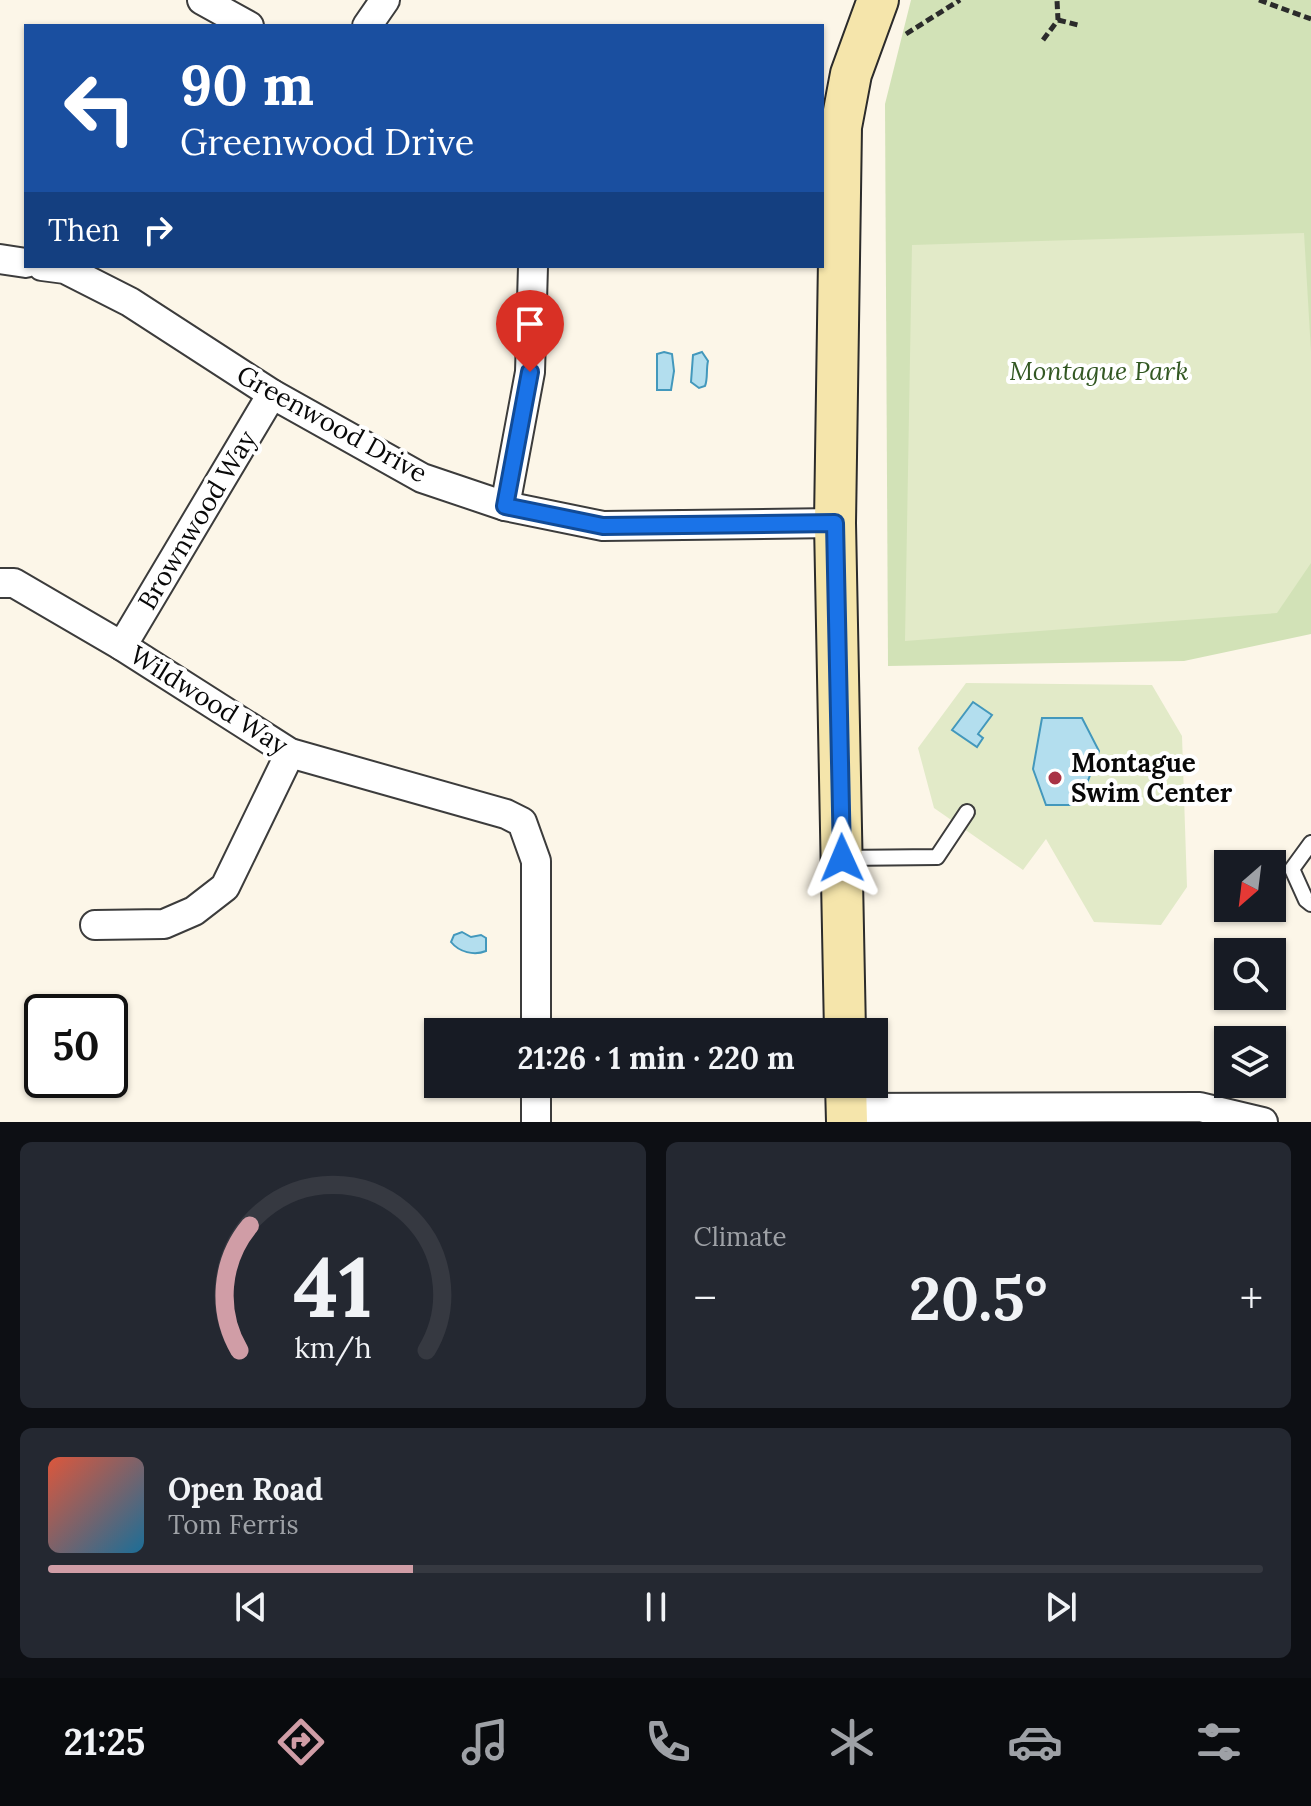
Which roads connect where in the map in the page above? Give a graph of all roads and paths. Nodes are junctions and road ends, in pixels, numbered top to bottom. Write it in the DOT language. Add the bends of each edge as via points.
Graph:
graph roads {
  1 [pos="202,0"];
  2 [pos="385,0"];
  3 [pos="878,0"];
  4 [pos="960,0"];
  5 [pos="1057,0"];
  6 [pos="1259,0"];
  7 [pos="952,2"];
  8 [pos="1311,19"];
  9 [pos="1058,20"];
  10 [pos="245,24"];
  11 [pos="368,24"];
  12 [pos="1078,25"];
  13 [pos="906,34"];
  14 [pos="1043,40"];
  15 [pos="0,259"];
  16 [pos="24,263"];
  17 [pos="57,268"];
  18 [pos="533,268"];
  19 [pos="272,394"];
  20 [pos="505,506"];
  21 [pos="835,523"];
  22 [pos="0,583"];
  23 [pos="122,646"];
  24 [pos="290,753"];
  25 [pos="967,812"];
  26 [pos="1311,843"];
  27 [pos="842,858"];
  28 [pos="1311,904"];
  29 [pos="95,925"];
  30 [pos="536,1018"];
  31 [pos="845,1018"];
  32 [pos="536,1098"];
  33 [pos="847,1105"];
  34 [pos="536,1122"];
  35 [pos="1263,1122"];
  1 -- 10 [label="street"];
  2 -- 11 [label="street"];
  3 -- 21 [label="main road" via="851,74 841,127"];
  4 -- 7 [label="path"];
  5 -- 9 [label="path"];
  6 -- 8 [label="path"];
  7 -- 13 [label="path"];
  9 -- 12 [label="path"];
  9 -- 14 [label="path"];
  15 -- 16 [label="street"];
  17 -- 19 [label="street, Greenwood Drive" via="130,302"];
  18 -- 20 [label="street" via="530,372"];
  19 -- 20 [label="street, Greenwood Drive" via="422,478"];
  19 -- 23 [label="street, Brownwood Way"];
  20 -- 21 [label="street, Greenwood Drive" via="603,526"];
  21 -- 27 [label="main road"];
  22 -- 23 [label="street, Wildwood Way" via="14,583"];
  23 -- 24 [label="street, Wildwood Way"];
  24 -- 29 [label="street" via="225,887 194,911 164,924"];
  24 -- 30 [label="street, Wildwood Way" via="522,822 536,861"];
  25 -- 27 [label="lane" via="937,857"];
  26 -- 28 [label="lane" via="1292,869"];
  27 -- 31 [label="main road"];
  32 -- 34 [label="street"];
  33 -- 35 [label="street" via="1200,1107"];
}
